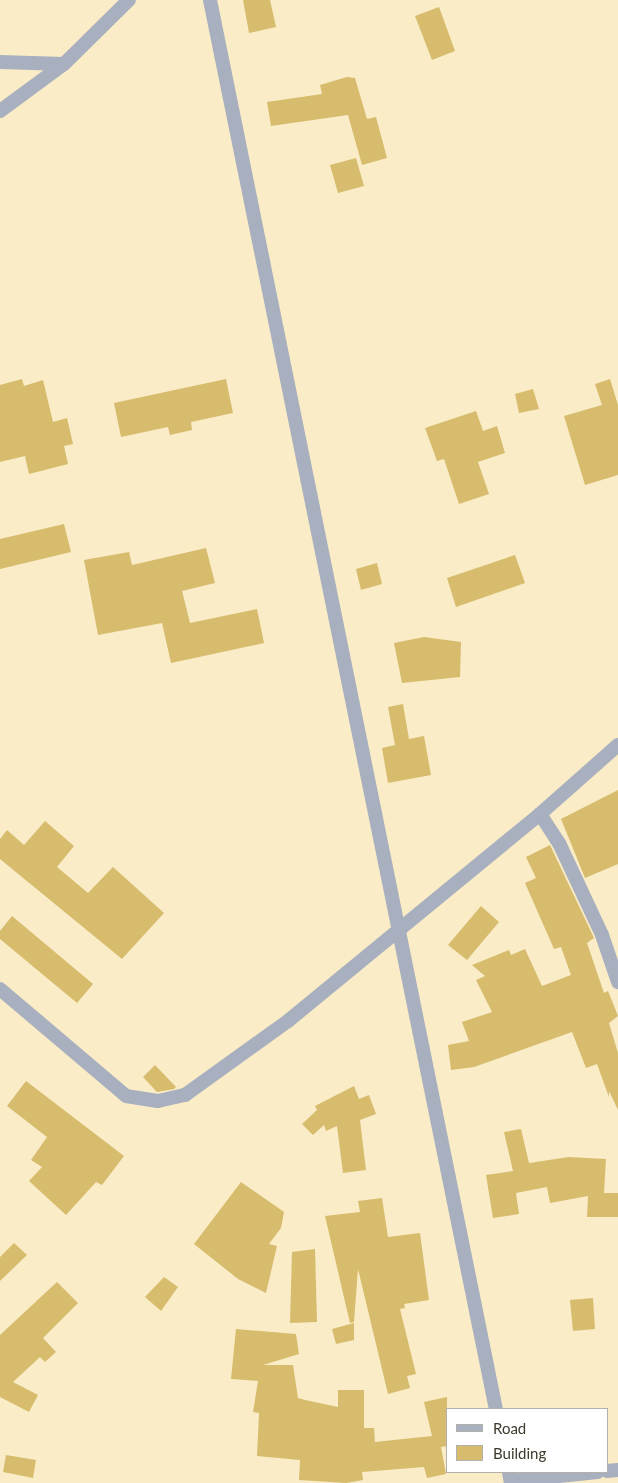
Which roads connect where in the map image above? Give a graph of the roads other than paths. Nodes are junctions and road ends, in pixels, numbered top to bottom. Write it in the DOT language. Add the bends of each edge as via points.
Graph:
graph roads {
  1 [pos="129,0"];
  2 [pos="210,0"];
  3 [pos="0,62"];
  4 [pos="64,64"];
  5 [pos="0,111"];
  6 [pos="618,745"];
  7 [pos="540,814"];
  8 [pos="399,928"];
  9 [pos="618,982"];
  10 [pos="0,988"];
  11 [pos="496,1408"];
  12 [pos="583,1473"];
  13 [pos="510,1478"];
  1 -- 4 [label="street"];
  2 -- 8 [label="street"];
  3 -- 4 [label="street"];
  4 -- 5 [label="street"];
  6 -- 7 [label="street"];
  7 -- 8 [label="street"];
  7 -- 9 [label="street" via="558,843 602,935"];
  8 -- 10 [label="street" via="288,1021 185,1095 158,1102 126,1096"];
  8 -- 11 [label="street"];
  12 -- 13 [label="street"];
}
